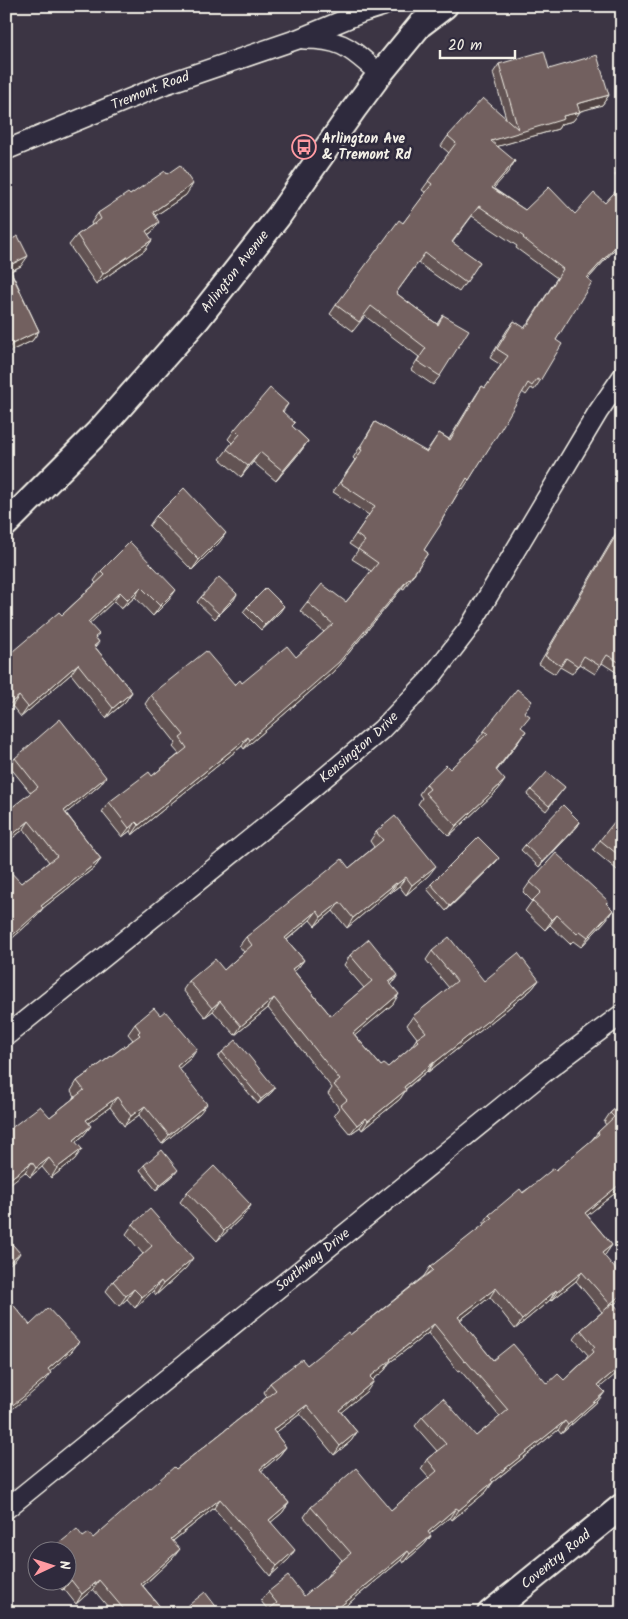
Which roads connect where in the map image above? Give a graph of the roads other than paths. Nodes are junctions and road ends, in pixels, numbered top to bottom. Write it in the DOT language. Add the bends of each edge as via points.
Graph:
graph roads {
  1 [pos="383,6"];
  2 [pos="445,6"];
  3 [pos="298,39"];
  4 [pos="380,74"];
  5 [pos="6,150"];
  6 [pos="622,377"];
  7 [pos="6,524"];
  8 [pos="622,1014"];
  9 [pos="6,1036"];
  10 [pos="622,1506"];
  11 [pos="6,1509"];
  12 [pos="490,1613"];
  1 -- 3 [label="street, Tremont Road"];
  2 -- 4 [label="street, Arlington Avenue" via="420,25"];
  3 -- 4 [label="street, Tremont Road" via="335,41 349,48"];
  3 -- 5 [label="street, Tremont Road" via="163,85"];
  4 -- 7 [label="street, Arlington Avenue" via="278,217 197,320 97,433"];
  6 -- 9 [label="street, Kensington Drive" via="469,628 428,680 381,730 285,811"];
  8 -- 11 [label="street, Southway Drive" via="546,1071"];
  10 -- 12 [label="street, Coventry Road"];
}
